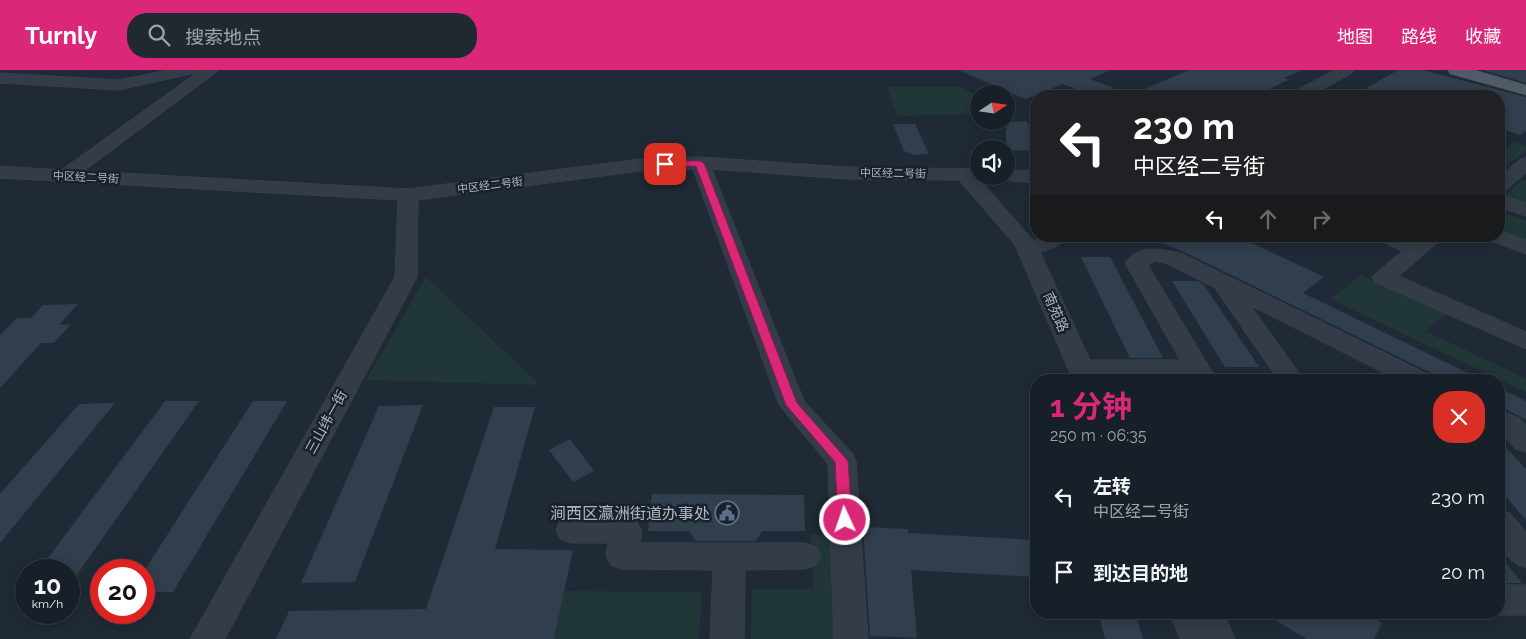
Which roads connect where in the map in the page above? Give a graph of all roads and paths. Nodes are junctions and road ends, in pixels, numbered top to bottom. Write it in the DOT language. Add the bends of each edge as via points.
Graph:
graph roads {
  1 [pos="190,70"];
  2 [pos="211,70"];
  3 [pos="1347,70"];
  4 [pos="1366,70"];
  5 [pos="1456,70"];
  6 [pos="1470,70"];
  7 [pos="0,78"];
  8 [pos="1526,86"];
  9 [pos="1309,90"];
  10 [pos="1328,90"];
  11 [pos="1526,90"];
  12 [pos="700,163"];
  13 [pos="1526,164"];
  14 [pos="0,172"];
  15 [pos="970,175"];
  16 [pos="65,176"];
  17 [pos="1015,176"];
  18 [pos="1030,177"];
  19 [pos="1505,181"];
  20 [pos="982,185"];
  21 [pos="408,195"];
  22 [pos="1505,202"];
  23 [pos="1526,210"];
  24 [pos="1030,232"];
  25 [pos="1505,240"];
  26 [pos="1039,242"];
  27 [pos="1426,243"];
  28 [pos="1526,248"];
  29 [pos="1223,282"];
  30 [pos="1526,341"];
  31 [pos="1354,348"];
  32 [pos="1091,374"];
  33 [pos="1199,374"];
  34 [pos="1287,374"];
  35 [pos="1376,374"];
  36 [pos="1407,374"];
  37 [pos="1505,423"];
  38 [pos="1526,442"];
  39 [pos="1505,529"];
  40 [pos="571,530"];
  41 [pos="1526,555"];
  42 [pos="729,556"];
  43 [pos="805,556"];
  44 [pos="1505,600"];
  45 [pos="1526,600"];
  46 [pos="1189,619"];
  47 [pos="1209,619"];
  48 [pos="207,639"];
  49 [pos="727,639"];
  50 [pos="851,639"];
  51 [pos="1198,639"];
  52 [pos="1218,639"];
  1 -- 7 [label="street" via="119,85"];
  2 -- 16 [label="street"];
  3 -- 9 [label="street"];
  4 -- 10 [label="street"];
  5 -- 11 [label="main road"];
  6 -- 8 [label="main road"];
  12 -- 15 [label="street, 中区经二号街" via="846,173"];
  12 -- 21 [label="street, 中区经二号街" via="648,164"];
  12 -- 50 [label="street" via="792,405 842,461"];
  13 -- 19 [label="street"];
  14 -- 16 [label="street, 中区经二号街"];
  16 -- 21 [label="street, 中区经二号街"];
  17 -- 18 [label="street"];
  20 -- 24 [label="street, 南苑路"];
  21 -- 48 [label="street, 三山纬一街" via="406,277"];
  22 -- 23 [label="street"];
  25 -- 28 [label="street"];
  26 -- 32 [label="street, 南苑路"];
  27 -- 30 [label="street" via="1383,277"];
  29 -- 31 [label="street"];
  29 -- 33 [label="street" via="1175,259 1152,254 1136,263"];
  29 -- 34 [label="street"];
  31 -- 35 [label="street"];
  31 -- 36 [label="street"];
  37 -- 38 [label="street"];
  39 -- 41 [label="street"];
  40 -- 42 [label="street" via="626,531 622,556"];
  42 -- 43 [label="street"];
  42 -- 49 [label="street"];
  44 -- 45 [label="street"];
  46 -- 51 [label="street"];
  47 -- 52 [label="street"];
}
